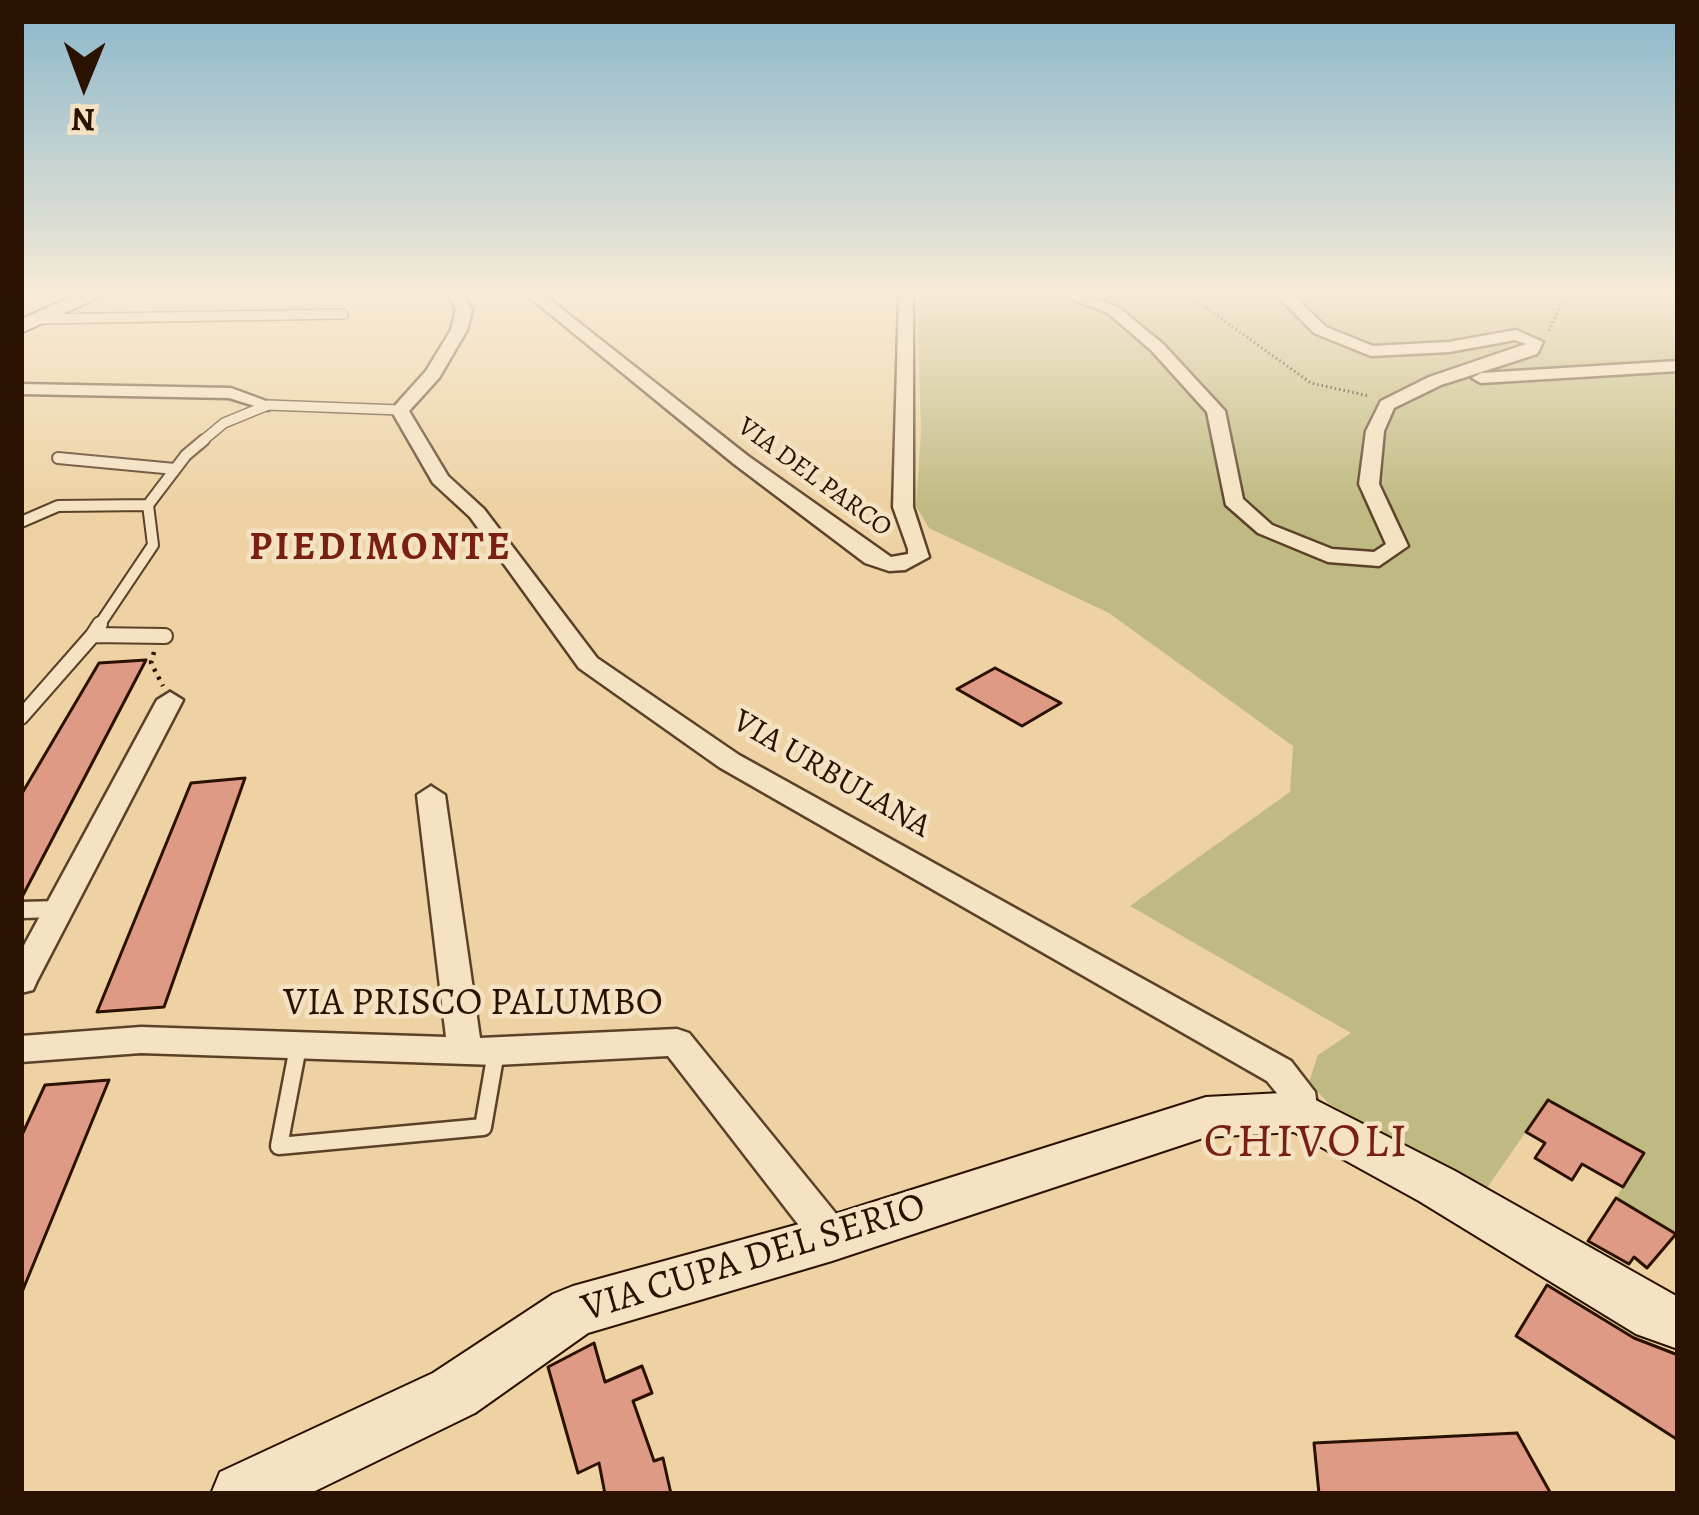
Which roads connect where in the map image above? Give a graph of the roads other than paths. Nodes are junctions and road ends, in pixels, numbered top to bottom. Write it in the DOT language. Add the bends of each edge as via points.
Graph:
graph roads {
  1 [pos="438,366"];
  2 [pos="622,366"];
  3 [pos="905,366"];
  4 [pos="1175,366"];
  5 [pos="1484,366"];
  6 [pos="1678,366"];
  7 [pos="1435,381"];
  8 [pos="21,389"];
  9 [pos="268,405"];
  10 [pos="400,410"];
  11 [pos="58,458"];
  12 [pos="175,469"];
  13 [pos="148,505"];
  14 [pos="21,522"];
  15 [pos="93,634"];
  16 [pos="165,636"];
  17 [pos="170,700"];
  18 [pos="21,717"];
  19 [pos="431,795"];
  20 [pos="60,908"];
  21 [pos="21,910"];
  22 [pos="21,982"];
  23 [pos="298,1047"];
  24 [pos="21,1049"];
  25 [pos="480,1052"];
  26 [pos="1300,1112"];
  27 [pos="832,1238"];
  28 [pos="1678,1323"];
  29 [pos="242,1494"];
  1 -- 10 [label="street"];
  2 -- 3 [label="street, VIA DEL PARCO" via="889,564 905,563 919,549 903,507"];
  4 -- 7 [label="street" via="1216,410 1232,501 1264,529 1328,555 1379,560 1397,547 1369,484 1376,431 1394,401"];
  5 -- 7 [label="street"];
  6 -- 7 [label="street"];
  8 -- 9 [label="street" via="231,393"];
  9 -- 10 [label="lane"];
  9 -- 12 [label="lane" via="224,423"];
  10 -- 26 [label="street, VIA URBULANA" via="440,479 477,513 588,663 729,761 1279,1071 1297,1092"];
  11 -- 12 [label="lane"];
  12 -- 13 [label="lane"];
  13 -- 14 [label="lane" via="58,506"];
  13 -- 15 [label="lane" via="153,545"];
  15 -- 16 [label="lane"];
  15 -- 18 [label="lane"];
  17 -- 20 [label="street"];
  19 -- 25 [label="street"];
  20 -- 21 [label="lane"];
  20 -- 22 [label="street"];
  23 -- 24 [label="street, VIA PRISCO PALUMBO" via="141,1040"];
  23 -- 25 [label="street, VIA PRISCO PALUMBO"];
  23 -- 25 [label="lane" via="279,1146 483,1127"];
  25 -- 27 [label="street, VIA PRISCO PALUMBO" via="677,1042"];
  26 -- 27 [label="street, VIA CUPA DEL SERIO" via="1205,1118"];
  26 -- 28 [label="street"];
  27 -- 29 [label="street, VIA CUPA DEL SERIO" via="573,1312 454,1393"];
}
